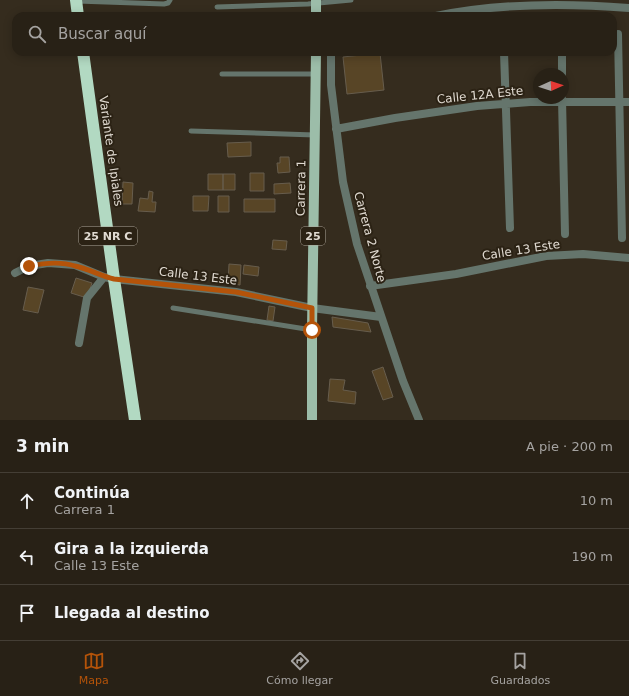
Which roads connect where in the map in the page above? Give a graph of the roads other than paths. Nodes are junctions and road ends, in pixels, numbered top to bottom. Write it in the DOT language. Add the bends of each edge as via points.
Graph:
graph roads {
  1 [pos="170,0"];
  2 [pos="351,0"];
  3 [pos="76,1"];
  4 [pos="316,2"];
  5 [pos="217,8"];
  6 [pos="629,8"];
  7 [pos="77,12"];
  8 [pos="462,12"];
  9 [pos="618,34"];
  10 [pos="83,56"];
  11 [pos="316,56"];
  12 [pos="331,56"];
  13 [pos="504,56"];
  14 [pos="562,56"];
  15 [pos="562,68"];
  16 [pos="222,74"];
  17 [pos="315,74"];
  18 [pos="569,100"];
  19 [pos="533,102"];
  20 [pos="619,102"];
  21 [pos="629,102"];
  22 [pos="506,104"];
  23 [pos="562,104"];
  24 [pos="336,129"];
  25 [pos="191,131"];
  26 [pos="315,135"];
  27 [pos="510,228"];
  28 [pos="565,234"];
  29 [pos="622,238"];
  30 [pos="629,258"];
  31 [pos="15,273"];
  32 [pos="109,278"];
  33 [pos="370,286"];
  34 [pos="173,308"];
  35 [pos="312,308"];
  36 [pos="381,317"];
  37 [pos="312,330"];
  38 [pos="79,343"];
  39 [pos="135,420"];
  40 [pos="312,420"];
  41 [pos="419,420"];
  1 -- 3 [label="lane" via="164,4"];
  2 -- 4 [label="lane"];
  3 -- 7 [label="highway"];
  4 -- 5 [label="lane"];
  6 -- 8 [label="street" via="513,7"];
  9 -- 20 [label="street"];
  10 -- 32 [label="highway, Variante de Ipiales / 25 NR C"];
  11 -- 17 [label="main road, Carrera 1 / 25"];
  12 -- 24 [label="street, Carrera 2 Norte"];
  13 -- 22 [label="street"];
  14 -- 15 [label="street"];
  16 -- 17 [label="lane"];
  17 -- 26 [label="main road, Carrera 1 / 25"];
  18 -- 20 [label="street, Calle 12A Este"];
  19 -- 22 [label="street, Calle 12A Este"];
  20 -- 21 [label="street, Calle 12A Este"];
  20 -- 29 [label="street"];
  22 -- 24 [label="street, Calle 12A Este" via="446,110"];
  22 -- 27 [label="street"];
  23 -- 28 [label="street"];
  24 -- 33 [label="street, Carrera 2 Norte" via="343,182 357,244"];
  25 -- 26 [label="lane"];
  26 -- 35 [label="main road, Carrera 1 / 25"];
  30 -- 33 [label="street, Calle 13 Este" via="583,254 546,256 456,274"];
  31 -- 32 [label="street, Calle 13 Este" via="29,266 48,263 75,265"];
  32 -- 35 [label="street, Calle 13 Este" via="236,292"];
  32 -- 38 [label="street" via="87,298"];
  32 -- 39 [label="highway, Variante de Ipiales / 25 NR C"];
  33 -- 36 [label="street, Carrera 2 Norte"];
  34 -- 37 [label="lane"];
  35 -- 36 [label="street, Calle 13 Este"];
  35 -- 37 [label="main road, Carrera 1 / 25"];
  36 -- 41 [label="street, Carrera 2 Norte"];
  37 -- 40 [label="main road, Carrera 1 / 25"];
}
